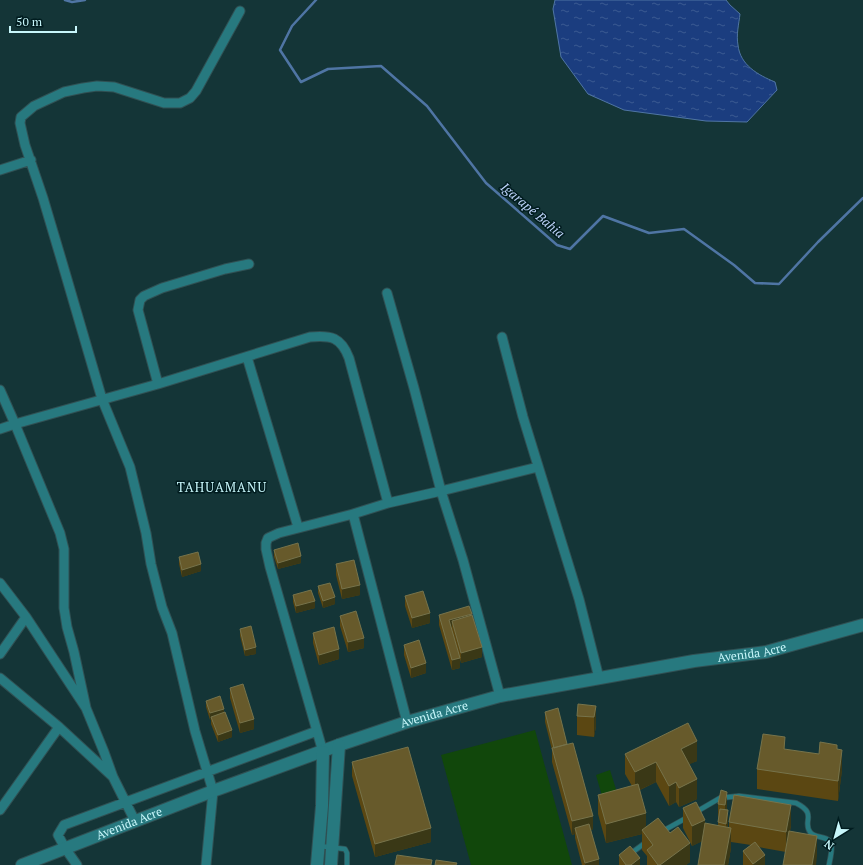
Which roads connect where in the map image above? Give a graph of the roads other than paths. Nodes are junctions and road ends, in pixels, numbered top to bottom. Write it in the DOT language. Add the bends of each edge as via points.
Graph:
graph roads {
  1 [pos="240,11"];
  2 [pos="31,160"];
  3 [pos="0,170"];
  4 [pos="249,264"];
  5 [pos="387,293"];
  6 [pos="502,337"];
  7 [pos="246,357"];
  8 [pos="158,384"];
  9 [pos="0,390"];
  10 [pos="102,399"];
  11 [pos="15,424"];
  12 [pos="0,429"];
  13 [pos="538,467"];
  14 [pos="441,492"];
  15 [pos="388,503"];
  16 [pos="353,514"];
  17 [pos="298,527"];
  18 [pos="0,583"];
  19 [pos="26,617"];
  20 [pos="863,625"];
  21 [pos="0,654"];
  22 [pos="0,678"];
  23 [pos="599,678"];
  24 [pos="500,696"];
  25 [pos="86,708"];
  26 [pos="407,722"];
  27 [pos="59,727"];
  28 [pos="317,731"];
  29 [pos="339,745"];
  30 [pos="323,752"];
  31 [pos="207,772"];
  32 [pos="113,777"];
  33 [pos="213,791"];
  34 [pos="126,802"];
  35 [pos="0,810"];
  36 [pos="135,821"];
  37 [pos="656,835"];
  38 [pos="647,842"];
  39 [pos="319,846"];
  40 [pos="332,847"];
  41 [pos="65,848"];
  42 [pos="625,858"];
  43 [pos="29,864"];
  44 [pos="77,865"];
  45 [pos="206,865"];
  46 [pos="317,865"];
  47 [pos="331,865"];
  48 [pos="347,865"];
  49 [pos="829,865"];
  1 -- 2 [label="street" via="196,91 180,103 164,103 114,87 97,86 64,92 34,106 21,117 20,123"];
  2 -- 3 [label="street"];
  2 -- 10 [label="street"];
  4 -- 8 [label="street" via="162,288 140,300 138,310"];
  5 -- 14 [label="street"];
  6 -- 13 [label="street"];
  7 -- 8 [label="street"];
  7 -- 15 [label="street" via="310,337 330,337 346,348"];
  7 -- 17 [label="street"];
  8 -- 10 [label="street"];
  9 -- 11 [label="street"];
  10 -- 11 [label="street"];
  10 -- 31 [label="street" via="130,467 151,564 172,633"];
  11 -- 12 [label="street"];
  11 -- 25 [label="street" via="51,508 64,549 64,608"];
  13 -- 14 [label="street"];
  13 -- 23 [label="street" via="579,599"];
  14 -- 15 [label="street"];
  14 -- 24 [label="street" via="463,560"];
  15 -- 16 [label="street"];
  16 -- 17 [label="street"];
  16 -- 26 [label="street"];
  17 -- 28 [label="street" via="268,538 266,549"];
  18 -- 19 [label="street"];
  19 -- 21 [label="street"];
  19 -- 25 [label="street"];
  20 -- 23 [label="main road, Avenida Acre" via="766,652 694,661"];
  22 -- 27 [label="street"];
  23 -- 24 [label="main road, Avenida Acre"];
  24 -- 26 [label="main road, Avenida Acre"];
  25 -- 32 [label="street"];
  26 -- 29 [label="main road, Avenida Acre"];
  27 -- 32 [label="street"];
  27 -- 35 [label="street"];
  28 -- 30 [label="street"];
  28 -- 31 [label="street"];
  29 -- 30 [label="main road, Avenida Acre"];
  29 -- 40 [label="main road"];
  30 -- 33 [label="main road, Avenida Acre"];
  30 -- 39 [label="main road"];
  31 -- 33 [label="street"];
  31 -- 34 [label="street"];
  32 -- 34 [label="street"];
  33 -- 36 [label="main road, Avenida Acre"];
  33 -- 45 [label="street"];
  34 -- 36 [label="street"];
  34 -- 41 [label="street" via="64,825 58,835"];
  36 -- 41 [label="main road, Avenida Acre"];
  37 -- 49 [label="lane" via="720,798 739,796 796,803 805,808 809,816 810,832 825,838 832,845"];
  38 -- 42 [label="lane"];
  39 -- 40 [label="lane"];
  39 -- 46 [label="main road"];
  40 -- 47 [label="main road"];
  40 -- 48 [label="lane" via="345,849"];
  41 -- 43 [label="main road, Avenida Acre"];
  41 -- 44 [label="street"];
}
